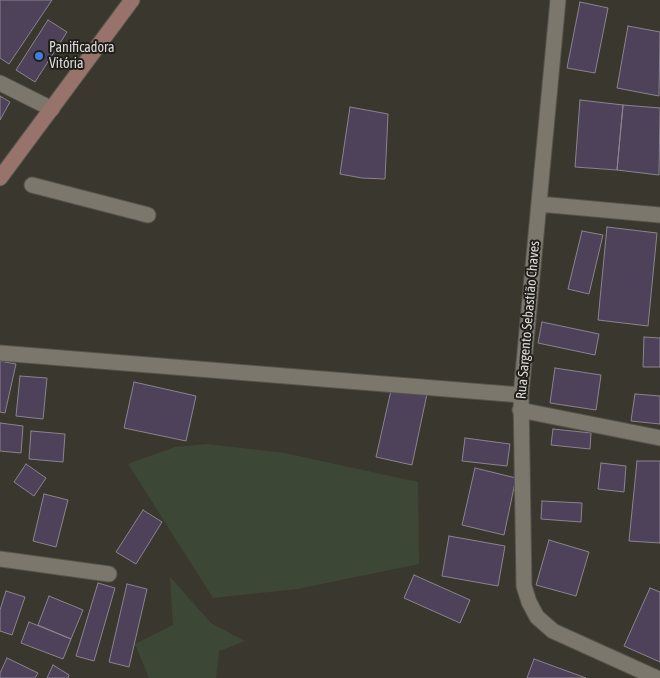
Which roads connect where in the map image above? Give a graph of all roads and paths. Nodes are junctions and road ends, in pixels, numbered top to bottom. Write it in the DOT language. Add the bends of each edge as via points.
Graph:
graph roads {
  1 [pos="132,0"];
  2 [pos="558,0"];
  3 [pos="0,83"];
  4 [pos="52,109"];
  5 [pos="0,178"];
  6 [pos="32,185"];
  7 [pos="539,204"];
  8 [pos="148,215"];
  9 [pos="660,215"];
  10 [pos="0,353"];
  11 [pos="521,402"];
  12 [pos="660,438"];
  13 [pos="0,559"];
  14 [pos="109,574"];
  15 [pos="657,678"];
  1 -- 4 [label="main road"];
  2 -- 7 [label="street, Rua Sargento Sebastião Chaves"];
  3 -- 4 [label="street"];
  4 -- 5 [label="main road"];
  6 -- 8 [label="street"];
  7 -- 9 [label="street"];
  7 -- 11 [label="street, Rua Sargento Sebastião Chaves"];
  10 -- 11 [label="street"];
  11 -- 12 [label="street"];
  11 -- 15 [label="street, Rua Sargento Sebastião Chaves" via="524,586 529,602 537,617 553,631"];
  13 -- 14 [label="street"];
}
